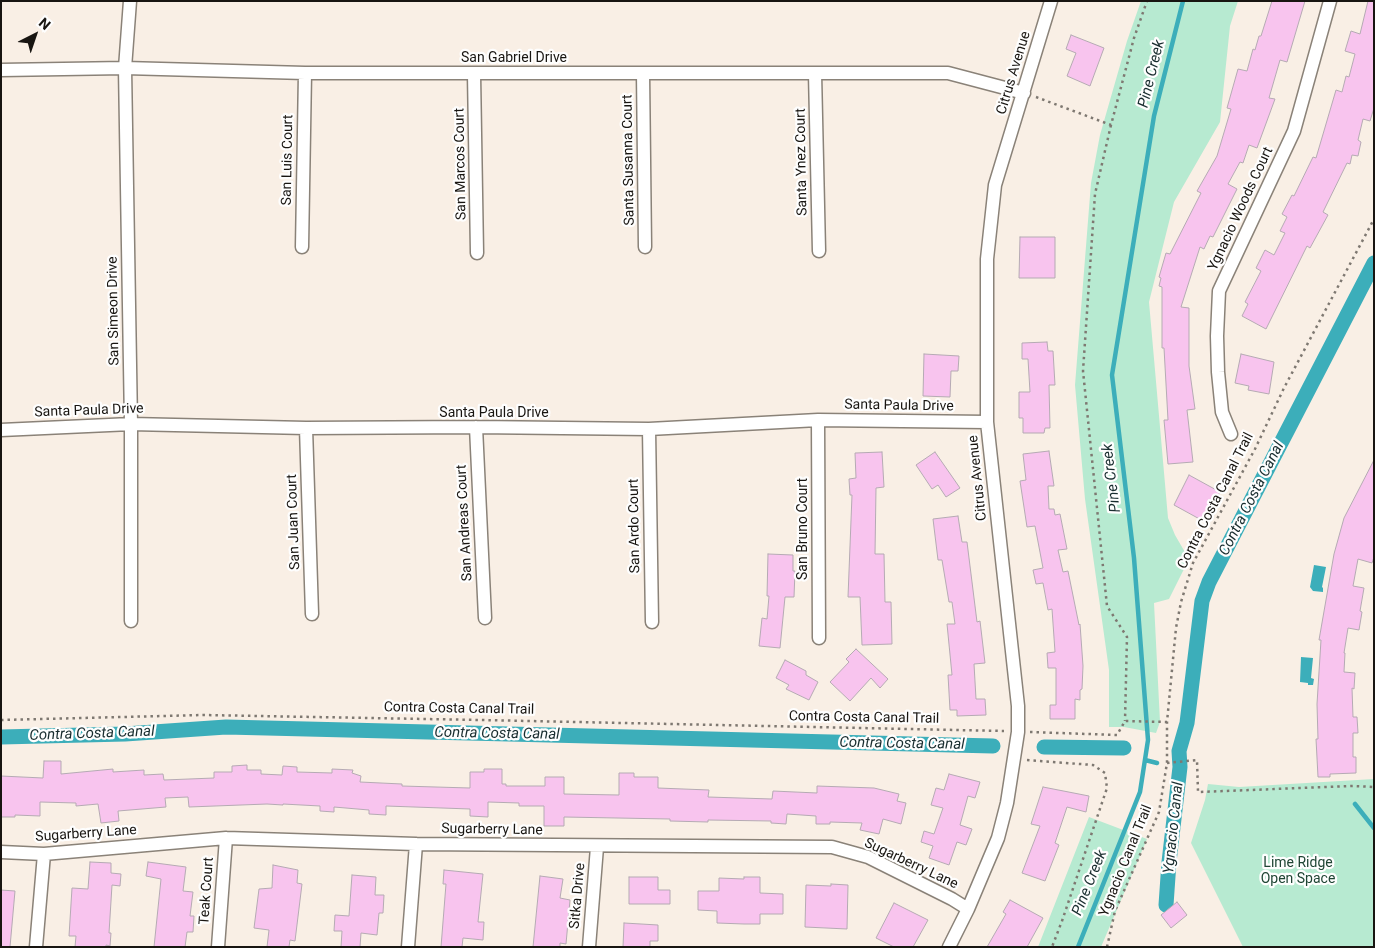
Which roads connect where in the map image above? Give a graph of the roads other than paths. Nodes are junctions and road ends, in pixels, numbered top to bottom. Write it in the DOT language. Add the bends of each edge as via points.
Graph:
graph roads {
  1 [pos="130,1"];
  2 [pos="1051,1"];
  3 [pos="1330,1"];
  4 [pos="125,68"];
  5 [pos="1,70"];
  6 [pos="304,73"];
  7 [pos="643,73"];
  8 [pos="815,73"];
  9 [pos="474,74"];
  10 [pos="1024,92"];
  11 [pos="302,247"];
  12 [pos="645,247"];
  13 [pos="819,251"];
  14 [pos="477,253"];
  15 [pos="818,420"];
  16 [pos="987,422"];
  17 [pos="131,424"];
  18 [pos="476,427"];
  19 [pos="306,428"];
  20 [pos="649,429"];
  21 [pos="1,430"];
  22 [pos="1231,434"];
  23 [pos="312,614"];
  24 [pos="485,618"];
  25 [pos="131,621"];
  26 [pos="652,622"];
  27 [pos="819,638"];
  28 [pos="226,838"];
  29 [pos="416,844"];
  30 [pos="597,847"];
  31 [pos="1,852"];
  32 [pos="44,854"];
  33 [pos="968,909"];
  34 [pos="36,947"];
  35 [pos="218,947"];
  36 [pos="408,947"];
  37 [pos="590,947"];
  38 [pos="949,947"];
  1 -- 4 [label="street, San Simeon Drive"];
  2 -- 10 [label="street, Citrus Avenue"];
  3 -- 22 [label="street, Ygnacio Woods Court" via="1294,131 1219,291 1218,372 1222,412"];
  4 -- 5 [label="street, San Gabriel Drive"];
  4 -- 6 [label="street, San Gabriel Drive"];
  4 -- 17 [label="street, San Simeon Drive"];
  6 -- 9 [label="street, San Gabriel Drive"];
  6 -- 11 [label="street, San Luis Court"];
  7 -- 8 [label="street, San Gabriel Drive"];
  7 -- 9 [label="street, San Gabriel Drive"];
  7 -- 12 [label="street, Santa Susanna Court"];
  8 -- 10 [label="street, San Gabriel Drive" via="948,73"];
  8 -- 13 [label="street, Santa Ynez Court"];
  9 -- 14 [label="street, San Marcos Court"];
  10 -- 16 [label="street, Citrus Avenue" via="995,185 987,259"];
  15 -- 16 [label="street, Santa Paula Drive"];
  15 -- 20 [label="street, Santa Paula Drive"];
  15 -- 27 [label="street, San Bruno Court"];
  16 -- 33 [label="street, Citrus Avenue" via="1018,706 1018,732 998,838"];
  17 -- 19 [label="street, Santa Paula Drive"];
  17 -- 21 [label="street, Santa Paula Drive"];
  17 -- 25 [label="street, San Simeon Drive"];
  18 -- 19 [label="street, Santa Paula Drive"];
  18 -- 20 [label="street, Santa Paula Drive"];
  18 -- 24 [label="street, San Andreas Court"];
  19 -- 23 [label="street, San Juan Court"];
  20 -- 26 [label="street, San Ardo Court"];
  28 -- 29 [label="street, Sugarberry Lane"];
  28 -- 32 [label="street, Sugarberry Lane"];
  28 -- 35 [label="street, Teak Court"];
  29 -- 30 [label="street, Sugarberry Lane"];
  29 -- 36 [label="street"];
  30 -- 33 [label="street, Sugarberry Lane" via="832,848 868,856"];
  30 -- 37 [label="street, Sitka Drive"];
  31 -- 32 [label="street, Sugarberry Lane"];
  32 -- 34 [label="street"];
  33 -- 38 [label="street, Citrus Avenue"];
}
